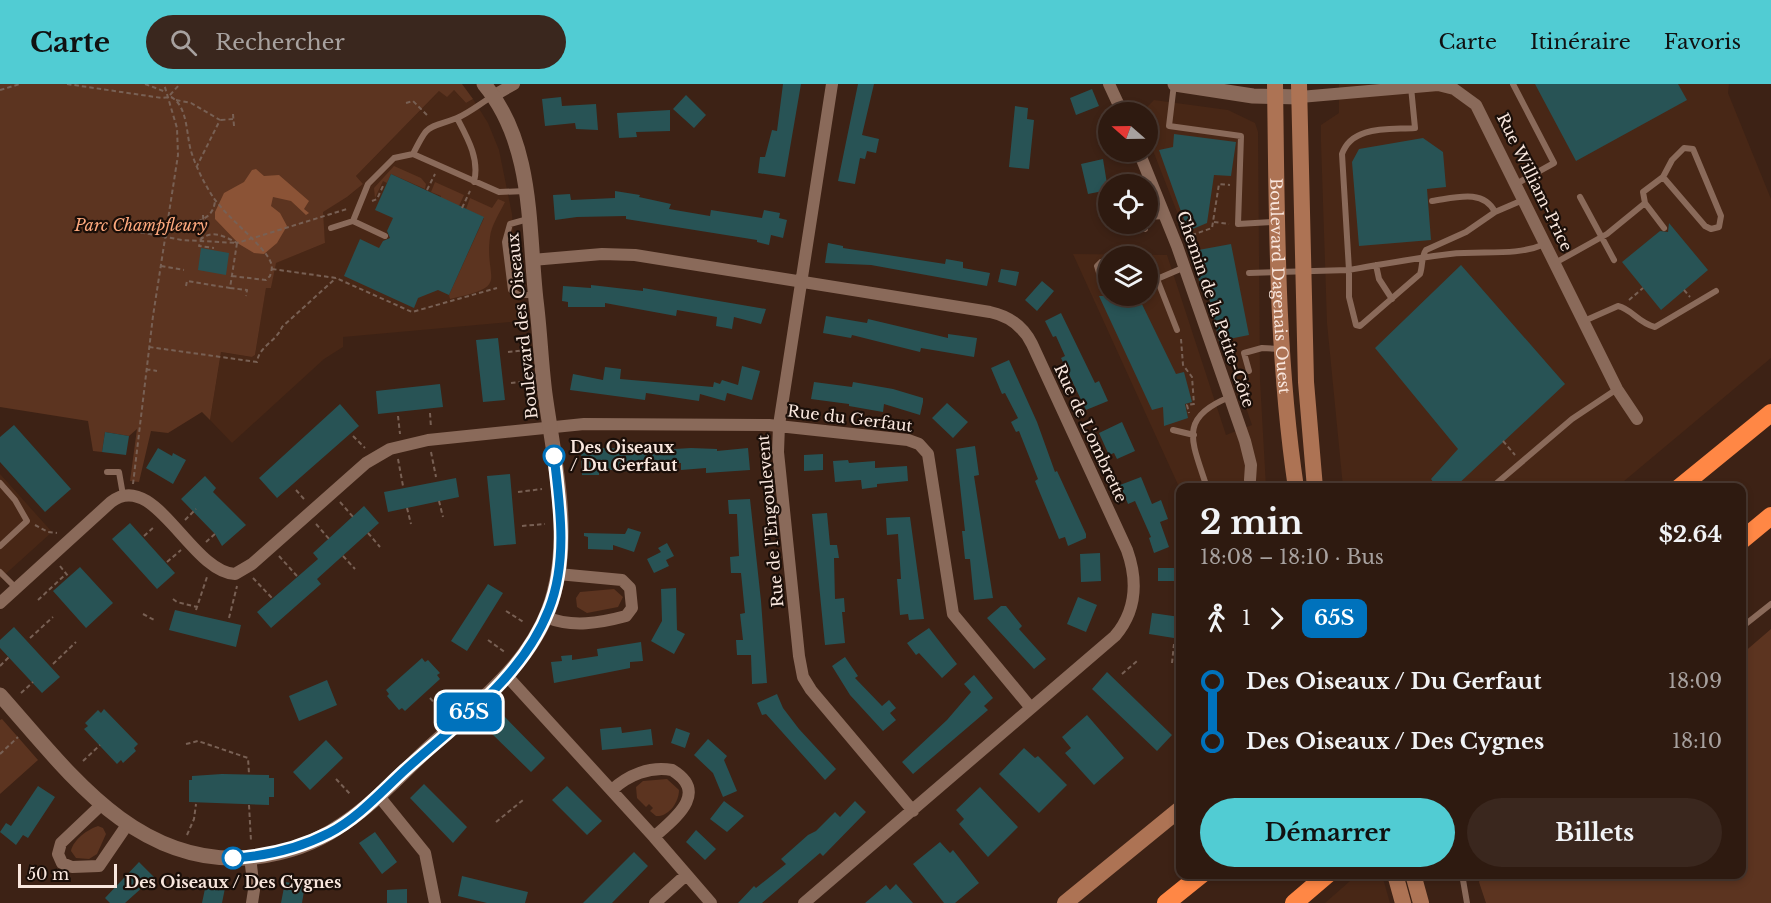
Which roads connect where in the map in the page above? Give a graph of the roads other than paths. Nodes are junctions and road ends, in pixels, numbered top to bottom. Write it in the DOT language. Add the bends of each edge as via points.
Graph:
graph roads {
  1 [pos="514,84"];
  2 [pos="832,84"];
  3 [pos="1109,84"];
  4 [pos="1174,84"];
  5 [pos="1513,84"];
  6 [pos="1438,85"];
  7 [pos="1412,87"];
  8 [pos="1455,87"];
  9 [pos="1351,88"];
  10 [pos="489,90"];
  11 [pos="1275,90"];
  12 [pos="1299,90"];
  13 [pos="1117,102"];
  14 [pos="457,118"];
  15 [pos="413,154"];
  16 [pos="1143,162"];
  17 [pos="1663,177"];
  18 [pos="474,182"];
  19 [pos="1516,184"];
  20 [pos="527,190"];
  21 [pos="1580,197"];
  22 [pos="1523,200"];
  23 [pos="1432,201"];
  24 [pos="1645,203"];
  25 [pos="1495,212"];
  26 [pos="1166,216"];
  27 [pos="1158,217"];
  28 [pos="529,219"];
  29 [pos="353,221"];
  30 [pos="1278,221"];
  31 [pos="331,228"];
  32 [pos="1664,228"];
  33 [pos="385,236"];
  34 [pos="1601,238"];
  35 [pos="1545,244"];
  36 [pos="1423,258"];
  37 [pos="532,260"];
  38 [pos="1614,260"];
  39 [pos="1555,263"];
  40 [pos="1376,266"];
  41 [pos="1185,267"];
  42 [pos="1349,270"];
  43 [pos="1304,272"];
  44 [pos="1249,273"];
  45 [pos="1279,273"];
  46 [pos="1158,279"];
  47 [pos="801,282"];
  48 [pos="1158,282"];
  49 [pos="1716,291"];
  50 [pos="536,295"];
  51 [pos="1392,299"];
  52 [pos="1584,321"];
  53 [pos="1178,332"];
  54 [pos="1282,349"];
  55 [pos="1249,371"];
  56 [pos="1617,389"];
  57 [pos="1230,397"];
  58 [pos="1771,413"];
  59 [pos="1637,419"];
  60 [pos="778,425"];
  61 [pos="550,429"];
  62 [pos="1173,430"];
  63 [pos="1194,435"];
  64 [pos="1293,468"];
  65 [pos="107,472"];
  66 [pos="1250,480"];
  67 [pos="0,483"];
  68 [pos="1205,483"];
  69 [pos="1290,483"];
  70 [pos="1295,483"];
  71 [pos="1315,483"];
  72 [pos="1497,483"];
  73 [pos="1685,483"];
  74 [pos="123,495"];
  75 [pos="1771,516"];
  76 [pos="1746,537"];
  77 [pos="0,546"];
  78 [pos="0,572"];
  79 [pos="558,574"];
  80 [pos="16,588"];
  81 [pos="0,603"];
  82 [pos="1771,604"];
  83 [pos="546,616"];
  84 [pos="1746,624"];
  85 [pos="507,676"];
  86 [pos="0,695"];
  87 [pos="1031,708"];
  88 [pos="612,790"];
  89 [pos="378,795"];
  90 [pos="101,805"];
  91 [pos="913,811"];
  92 [pos="1176,812"];
  93 [pos="127,825"];
  94 [pos="654,837"];
  95 [pos="250,857"];
  96 [pos="686,875"];
  97 [pos="1196,879"];
  98 [pos="1322,879"];
  99 [pos="1396,879"];
  100 [pos="1414,879"];
  101 [pos="1463,879"];
  102 [pos="252,903"];
  103 [pos="435,903"];
  104 [pos="655,903"];
  105 [pos="711,903"];
  106 [pos="804,903"];
  107 [pos="1065,903"];
  108 [pos="1166,903"];
  109 [pos="1294,903"];
  110 [pos="1403,903"];
  111 [pos="1421,903"];
  112 [pos="1467,903"];
  1 -- 10 [label="street"];
  2 -- 47 [label="street, Rue de l'Engoulevent"];
  3 -- 13 [label="street"];
  4 -- 11 [label="street, Rue William-Price" via="1253,96"];
  4 -- 30 [label="lane" via="1169,126 1241,136 1238,224"];
  5 -- 19 [label="lane" via="1554,163"];
  6 -- 7 [label="street, Rue William-Price"];
  6 -- 8 [label="street, Rue William-Price"];
  7 -- 9 [label="street, Rue William-Price"];
  7 -- 42 [label="lane" via="1415,128 1357,134 1342,154"];
  8 -- 19 [label="street, Rue William-Price" via="1476,105"];
  9 -- 12 [label="street, Rue William-Price"];
  10 -- 14 [label="lane"];
  10 -- 20 [label="street, Boulevard des Oiseaux" via="517,145"];
  11 -- 12 [label="street, Rue William-Price"];
  11 -- 30 [label="main road, Boulevard Dagenais Ouest"];
  12 -- 43 [label="main road, Boulevard Dagenais Ouest"];
  14 -- 15 [label="lane" via="435,123 423,134"];
  14 -- 18 [label="lane" via="472,151"];
  15 -- 18 [label="lane"];
  15 -- 29 [label="lane" via="394,158 368,184"];
  16 -- 26 [label="street, Chemin de la Petite-Côte"];
  17 -- 17 [label="lane" via="1705,226 1719,227 1721,216 1693,149 1678,152"];
  17 -- 24 [label="lane" via="1643,192"];
  18 -- 20 [label="lane" via="499,192"];
  19 -- 22 [label="street, Rue William-Price"];
  20 -- 28 [label="street, Boulevard des Oiseaux"];
  21 -- 34 [label="lane"];
  22 -- 25 [label="lane"];
  22 -- 35 [label="street, Rue William-Price"];
  23 -- 25 [label="lane" via="1476,196 1490,203"];
  24 -- 32 [label="lane"];
  24 -- 34 [label="lane"];
  25 -- 36 [label="lane" via="1466,232 1431,246"];
  26 -- 27 [label="lane"];
  26 -- 41 [label="street, Chemin de la Petite-Côte"];
  28 -- 37 [label="street, Boulevard des Oiseaux"];
  28 -- 50 [label="lane" via="510,224 505,242 511,290 519,295"];
  29 -- 31 [label="lane"];
  29 -- 33 [label="lane"];
  30 -- 45 [label="main road, Boulevard Dagenais Ouest"];
  34 -- 38 [label="lane"];
  34 -- 39 [label="lane"];
  35 -- 36 [label="lane" via="1524,252"];
  35 -- 39 [label="street, Rue William-Price"];
  36 -- 40 [label="lane"];
  36 -- 51 [label="lane" via="1420,274"];
  37 -- 47 [label="street, Rue de L'ombrette" via="623,254"];
  37 -- 50 [label="street, Boulevard des Oiseaux"];
  39 -- 52 [label="street, Rue William-Price"];
  40 -- 42 [label="lane"];
  40 -- 51 [label="lane" via="1378,279"];
  41 -- 46 [label="lane"];
  41 -- 57 [label="street, Chemin de la Petite-Côte"];
  42 -- 43 [label="lane"];
  42 -- 51 [label="lane" via="1349,297 1358,327"];
  43 -- 45 [label="lane"];
  43 -- 71 [label="main road, Boulevard Dagenais Ouest"];
  44 -- 45 [label="lane"];
  45 -- 54 [label="main road, Boulevard Dagenais Ouest"];
  47 -- 60 [label="street, Rue de l'Engoulevent"];
  47 -- 87 [label="street, Rue de L'ombrette" via="996,313 1017,324 1032,344 1127,550 1135,590 1130,611 1115,636"];
  48 -- 53 [label="lane"];
  49 -- 52 [label="lane" via="1655,327 1640,322 1622,307"];
  50 -- 61 [label="street, Boulevard des Oiseaux"];
  52 -- 56 [label="street, Rue William-Price"];
  54 -- 55 [label="lane" via="1262,348 1244,353"];
  54 -- 64 [label="main road, Boulevard Dagenais Ouest"];
  56 -- 59 [label="street, Rue William-Price"];
  56 -- 72 [label="lane" via="1579,413"];
  57 -- 63 [label="lane" via="1201,411"];
  57 -- 66 [label="street, Chemin de la Petite-Côte" via="1250,458"];
  58 -- 73 [label="highway"];
  60 -- 61 [label="street, Rue du Gerfaut" via="584,424"];
  60 -- 87 [label="street, Rue du Gerfaut" via="902,439 916,442 926,450 953,614"];
  60 -- 91 [label="street, Rue de l'Engoulevent" via="803,677"];
  61 -- 74 [label="street, Rue du Gerfaut" via="428,440 385,451 360,467 252,564 235,574 208,564 152,503"];
  61 -- 79 [label="street, Boulevard des Oiseaux" via="560,512"];
  62 -- 63 [label="lane"];
  63 -- 68 [label="lane" via="1193,444"];
  64 -- 69 [label="main road"];
  64 -- 70 [label="main road, Boulevard Dagenais Ouest"];
  65 -- 74 [label="lane" via="119,472"];
  67 -- 77 [label="lane" via="27,521"];
  74 -- 80 [label="street"];
  75 -- 76 [label="highway"];
  78 -- 80 [label="lane"];
  79 -- 83 [label="street, Boulevard des Oiseaux"];
  79 -- 83 [label="street" via="622,580 630,588 632,608 626,616 581,624"];
  80 -- 81 [label="street"];
  82 -- 84 [label="lane"];
  83 -- 85 [label="street, Boulevard des Oiseaux" via="533,643"];
  85 -- 88 [label="street"];
  85 -- 89 [label="street, Boulevard des Oiseaux"];
  86 -- 90 [label="street, Boulevard des Oiseaux"];
  87 -- 91 [label="street, Rue de L'ombrette"];
  88 -- 94 [label="street"];
  88 -- 94 [label="street" via="629,777 658,770 672,770 683,779 689,794 686,806"];
  89 -- 95 [label="street, Boulevard des Oiseaux" via="322,837 278,853"];
  89 -- 103 [label="street" via="425,853"];
  90 -- 93 [label="street, Boulevard des Oiseaux"];
  90 -- 93 [label="street" via="61,843 58,854 62,862 72,867 99,866"];
  91 -- 106 [label="street, Rue de L'ombrette"];
  92 -- 107 [label="main road"];
  93 -- 95 [label="street, Boulevard des Oiseaux" via="153,840 193,854"];
  94 -- 96 [label="street"];
  95 -- 102 [label="street"];
  96 -- 104 [label="street"];
  96 -- 105 [label="street"];
  97 -- 108 [label="highway"];
  98 -- 109 [label="highway"];
  99 -- 110 [label="main road"];
  100 -- 111 [label="main road"];
  101 -- 112 [label="lane"];
}
